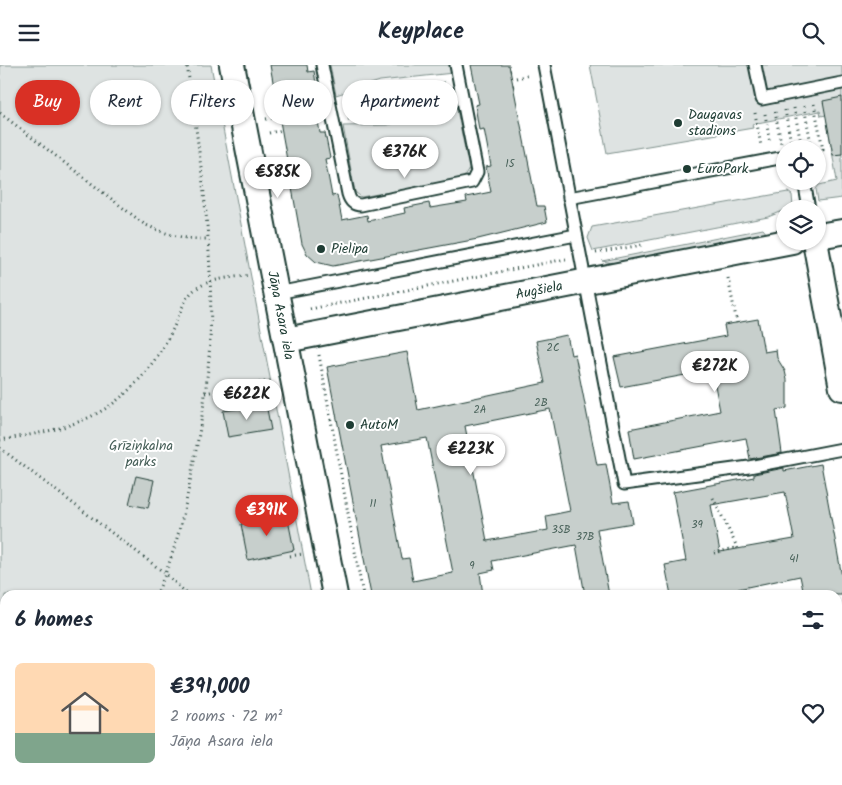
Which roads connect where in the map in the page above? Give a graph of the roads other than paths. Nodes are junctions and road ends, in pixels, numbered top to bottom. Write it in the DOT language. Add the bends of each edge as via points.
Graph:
graph roads {
  1 [pos="232,65"];
  2 [pos="322,65"];
  3 [pos="456,65"];
  4 [pos="544,65"];
  5 [pos="755,65"];
  6 [pos="842,83"];
  7 [pos="776,159"];
  8 [pos="569,198"];
  9 [pos="842,232"];
  10 [pos="576,235"];
  11 [pos="826,235"];
  12 [pos="776,244"];
  13 [pos="817,250"];
  14 [pos="585,281"];
  15 [pos="277,293"];
  16 [pos="286,340"];
  17 [pos="842,388"];
  18 [pos="842,449"];
  19 [pos="334,590"];
  1 -- 15 [label="street, Jāņa Asara iela"];
  2 -- 3 [label="lane" via="350,201 361,205 472,182 477,171"];
  4 -- 8 [label="lane"];
  5 -- 6 [label="lane" via="783,95"];
  7 -- 8 [label="lane"];
  8 -- 10 [label="lane"];
  9 -- 11 [label="street"];
  10 -- 14 [label="lane"];
  10 -- 15 [label="lane"];
  12 -- 14 [label="street, Augšiela"];
  13 -- 17 [label="street"];
  14 -- 16 [label="street, Augšiela"];
  14 -- 18 [label="lane" via="624,484 749,467"];
  15 -- 16 [label="street, Jāņa Asara iela"];
  16 -- 19 [label="street, Jāņa Asara iela"];
}
